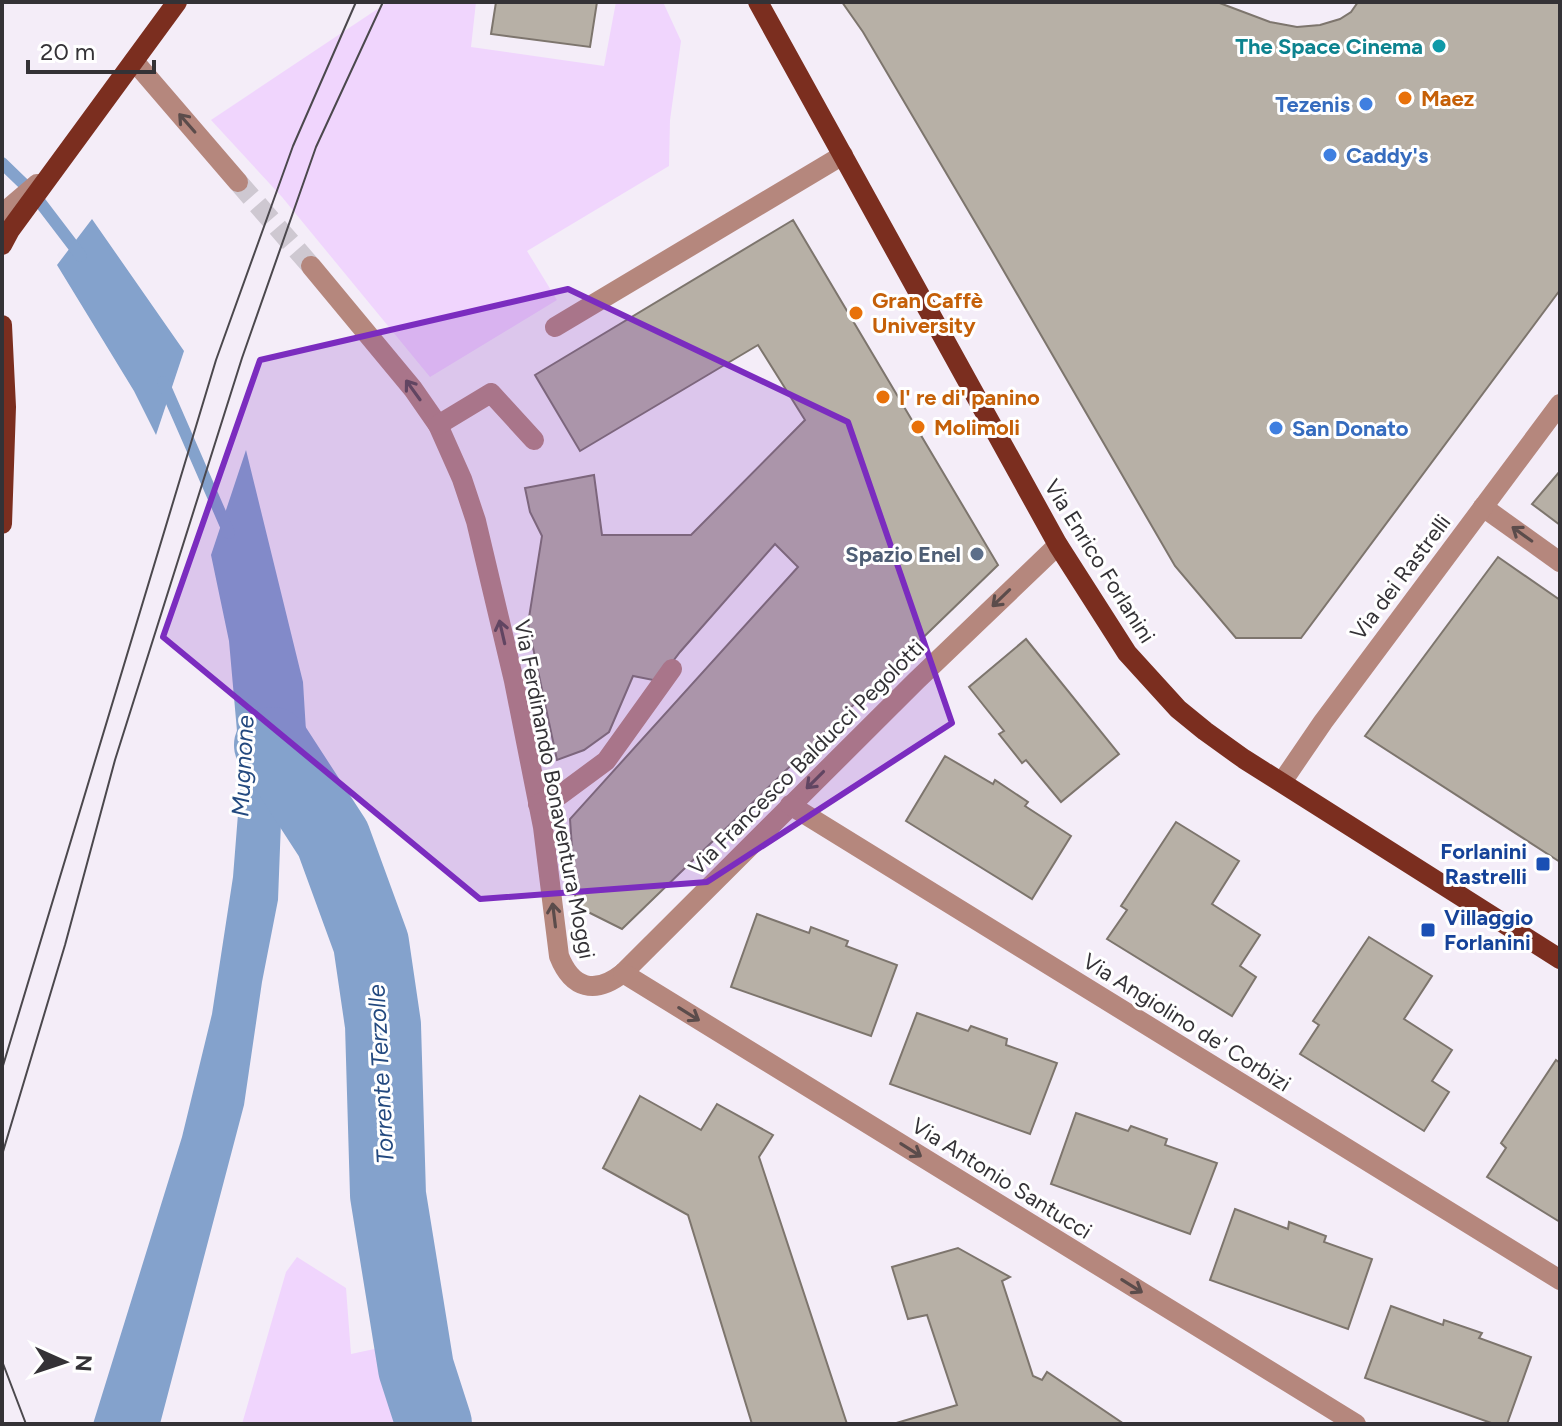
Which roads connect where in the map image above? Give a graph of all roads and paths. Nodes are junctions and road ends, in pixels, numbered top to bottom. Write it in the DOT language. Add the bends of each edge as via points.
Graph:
graph roads {
  1 [pos="177,2"];
  2 [pos="758,2"];
  3 [pos="134,61"];
  4 [pos="843,155"];
  5 [pos="238,182"];
  6 [pos="4,238"];
  7 [pos="311,266"];
  8 [pos="2,325"];
  9 [pos="555,327"];
  10 [pos="1560,404"];
  11 [pos="438,425"];
  12 [pos="534,440"];
  13 [pos="1483,507"];
  14 [pos="2,524"];
  15 [pos="1058,545"];
  16 [pos="1560,562"];
  17 [pos="672,669"];
  18 [pos="1282,782"];
  19 [pos="538,804"];
  20 [pos="790,805"];
  21 [pos="1560,959"];
  22 [pos="623,973"];
  23 [pos="581,984"];
  24 [pos="1560,1280"];
  25 [pos="1356,1424"];
  1 -- 3 [label="main road"];
  2 -- 4 [label="main road, Via Enrico Forlanini"];
  5 -- 3 [label="street, one-way"];
  3 -- 6 [label="main road"];
  4 -- 9 [label="street"];
  4 -- 15 [label="main road, Via Enrico Forlanini"];
  11 -- 7 [label="street, Via Ferdinando Bonaventura Moggi, one-way"];
  8 -- 14 [label="main road"];
  10 -- 13 [label="street, Via dei Rastrelli"];
  11 -- 12 [label="street" via="491,393"];
  19 -- 11 [label="street, Via Ferdinando Bonaventura Moggi, one-way" via="476,521"];
  16 -- 13 [label="street, one-way"];
  13 -- 18 [label="street, Via dei Rastrelli"];
  15 -- 18 [label="main road, Via Enrico Forlanini" via="1142,671 1205,731"];
  15 -- 20 [label="street, Via Francesco Balducci Pegolotti, one-way"];
  17 -- 19 [label="street" via="606,761 560,795"];
  18 -- 21 [label="main road, Via Enrico Forlanini"];
  23 -- 19 [label="street, Via Ferdinando Bonaventura Moggi, one-way" via="566,973 559,956"];
  20 -- 22 [label="street, Via Francesco Balducci Pegolotti"];
  20 -- 24 [label="street, Via Angiolino de' Corbizi"];
  22 -- 23 [label="street, Via Francesco Balducci Pegolotti" via="601,986"];
  22 -- 25 [label="street, Via Antonio Santucci, one-way"];
}
